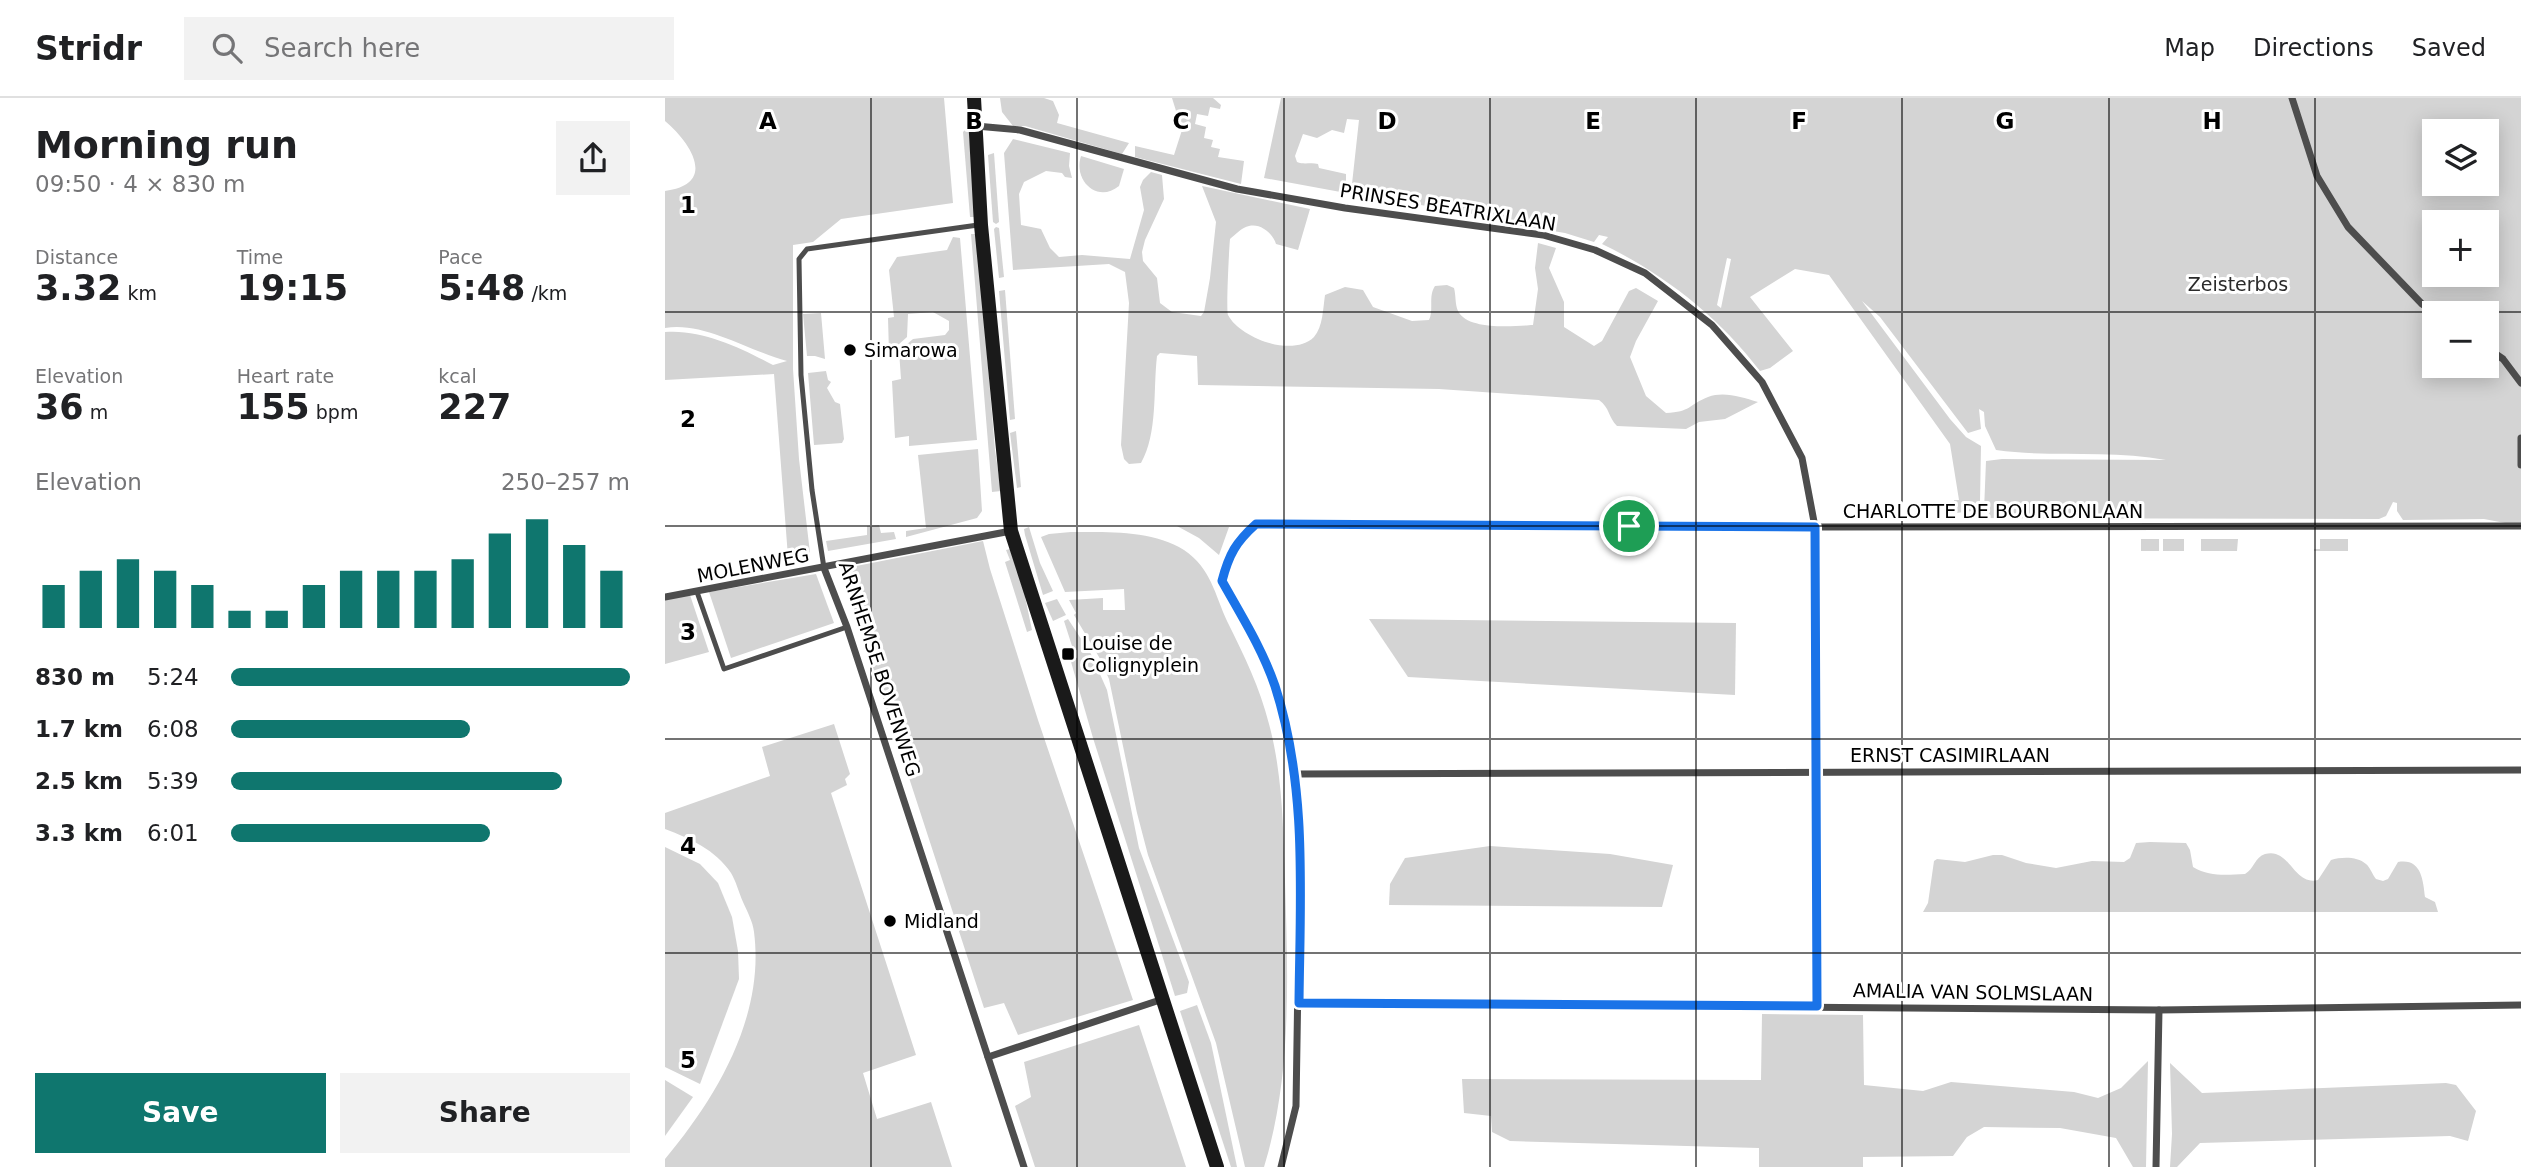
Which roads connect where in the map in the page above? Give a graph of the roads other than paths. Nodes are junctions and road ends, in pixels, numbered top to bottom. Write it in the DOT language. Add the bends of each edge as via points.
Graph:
graph roads {
  1 [pos="974,98"];
  2 [pos="2293,98"];
  3 [pos="976,125"];
  4 [pos="981,225"];
  5 [pos="2422,304"];
  6 [pos="2499,356"];
  7 [pos="2521,383"];
  8 [pos="2521,438"];
  9 [pos="2521,465"];
  10 [pos="2521,526"];
  11 [pos="1815,527"];
  12 [pos="1011,531"];
  13 [pos="824,568"];
  14 [pos="697,592"];
  15 [pos="665,597"];
  16 [pos="847,627"];
  17 [pos="2521,770"];
  18 [pos="1815,771"];
  19 [pos="1295,774"];
  20 [pos="1163,999"];
  21 [pos="1299,1003"];
  22 [pos="2521,1005"];
  23 [pos="1817,1006"];
  24 [pos="2158,1010"];
  25 [pos="988,1057"];
  26 [pos="1024,1167"];
  27 [pos="1217,1167"];
  28 [pos="1281,1167"];
  29 [pos="2156,1167"];
  1 -- 3 [label="main road"];
  2 -- 5 [label="street" via="2317,176 2348,228"];
  3 -- 4 [label="main road"];
  3 -- 11 [label="street, PRINSES BEATRIXLAAN" via="1020,130 1237,189 1543,235 1595,250 1645,273 1712,325 1762,382 1802,458"];
  4 -- 12 [label="main road"];
  4 -- 13 [label="lane, ARNHEMSE BOVENWEG" via="807,248 799,259 801,375"];
  6 -- 7 [label="street"];
  8 -- 9 [label="street"];
  10 -- 11 [label="street, CHARLOTTE DE BOURBONLAAN"];
  11 -- 18 [label="street, PRINSES BEATRIXLAAN"];
  11 -- 19 [label="street, CHARLOTTE DE BOURBONLAAN" via="1256,524 1238,540 1222,581 1260,648 1275,686"];
  12 -- 13 [label="street, MOLENWEG"];
  12 -- 20 [label="main road"];
  13 -- 14 [label="street, MOLENWEG"];
  13 -- 16 [label="street, ARNHEMSE BOVENWEG"];
  14 -- 15 [label="street, MOLENWEG"];
  14 -- 16 [label="lane" via="724,669"];
  16 -- 25 [label="street, ARNHEMSE BOVENWEG"];
  17 -- 18 [label="street, ERNST CASIMIRLAAN"];
  18 -- 19 [label="street, ERNST CASIMIRLAAN"];
  18 -- 23 [label="street, PRINSES BEATRIXLAAN"];
  19 -- 21 [label="street" via="1300,850"];
  20 -- 25 [label="street"];
  20 -- 27 [label="main road"];
  21 -- 23 [label="street, AMALIA VAN SOLMSLAAN"];
  21 -- 28 [label="street" via="1296,1106"];
  22 -- 24 [label="street, AMALIA VAN SOLMSLAAN"];
  23 -- 24 [label="street, AMALIA VAN SOLMSLAAN"];
  24 -- 29 [label="street"];
  25 -- 26 [label="street, ARNHEMSE BOVENWEG"];
}
